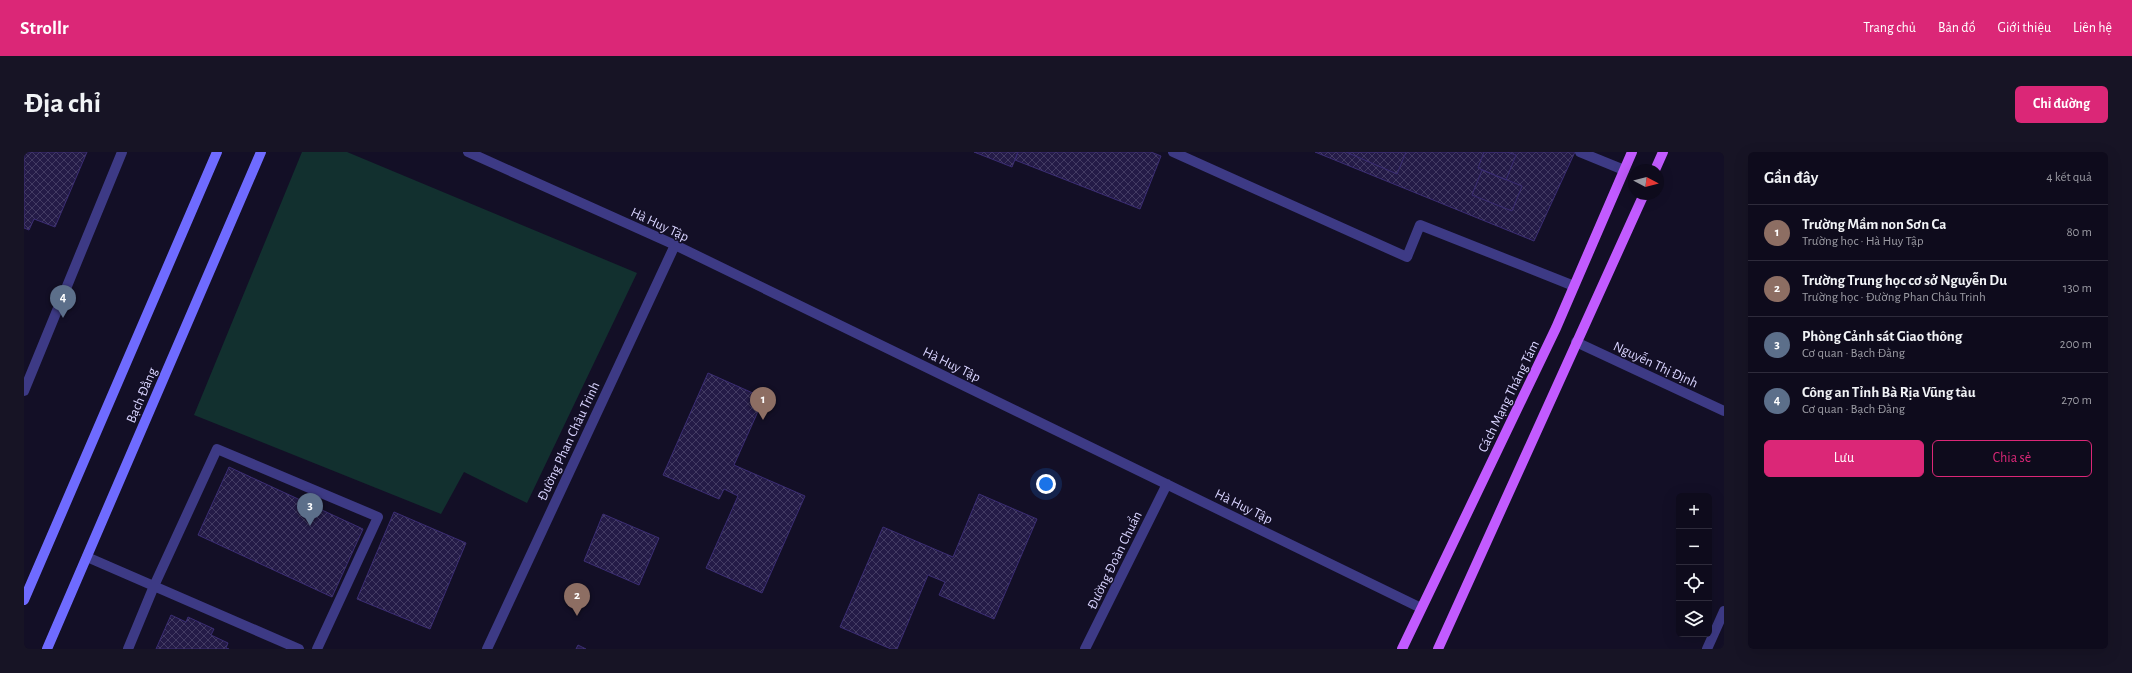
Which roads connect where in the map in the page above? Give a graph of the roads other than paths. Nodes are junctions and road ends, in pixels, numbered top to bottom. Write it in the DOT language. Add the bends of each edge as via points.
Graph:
graph roads {
  1 [pos="122,152"];
  2 [pos="217,152"];
  3 [pos="261,152"];
  4 [pos="468,152"];
  5 [pos="1173,152"];
  6 [pos="1580,152"];
  7 [pos="1632,152"];
  8 [pos="1663,152"];
  9 [pos="1657,164"];
  10 [pos="1624,170"];
  11 [pos="1641,200"];
  12 [pos="675,245"];
  13 [pos="1574,286"];
  14 [pos="1576,342"];
  15 [pos="24,391"];
  16 [pos="1724,411"];
  17 [pos="1167,484"];
  18 [pos="87,557"];
  19 [pos="154,586"];
  20 [pos="24,600"];
  21 [pos="1421,608"];
  22 [pos="1724,611"];
  23 [pos="47,649"];
  24 [pos="128,649"];
  25 [pos="299,649"];
  26 [pos="317,649"];
  27 [pos="487,649"];
  28 [pos="1086,649"];
  29 [pos="1402,649"];
  30 [pos="1438,649"];
  31 [pos="1707,649"];
  1 -- 15 [label="street"];
  2 -- 20 [label="street, Bạch Đằng"];
  3 -- 18 [label="street, Bạch Đằng"];
  4 -- 12 [label="street, Hà Huy Tập"];
  5 -- 13 [label="street" via="1407,257 1420,225"];
  6 -- 10 [label="street"];
  7 -- 10 [label="main road, Cách Mạng Tháng Tám"];
  8 -- 9 [label="main road"];
  10 -- 13 [label="main road, Cách Mạng Tháng Tám"];
  11 -- 14 [label="main road"];
  12 -- 17 [label="street, Hà Huy Tập"];
  12 -- 27 [label="street, Đường Phan Châu Trinh"];
  13 -- 21 [label="main road, Cách Mạng Tháng Tám"];
  14 -- 16 [label="street, Nguyễn Thị Định"];
  14 -- 30 [label="main road"];
  17 -- 21 [label="street, Hà Huy Tập"];
  17 -- 28 [label="street, Đường Đoàn Chuẩn"];
  18 -- 19 [label="street"];
  18 -- 23 [label="street, Bạch Đằng"];
  19 -- 24 [label="street"];
  19 -- 25 [label="street"];
  19 -- 26 [label="street" via="217,449 378,516"];
  21 -- 29 [label="main road, Cách Mạng Tháng Tám"];
  22 -- 31 [label="street"];
}
